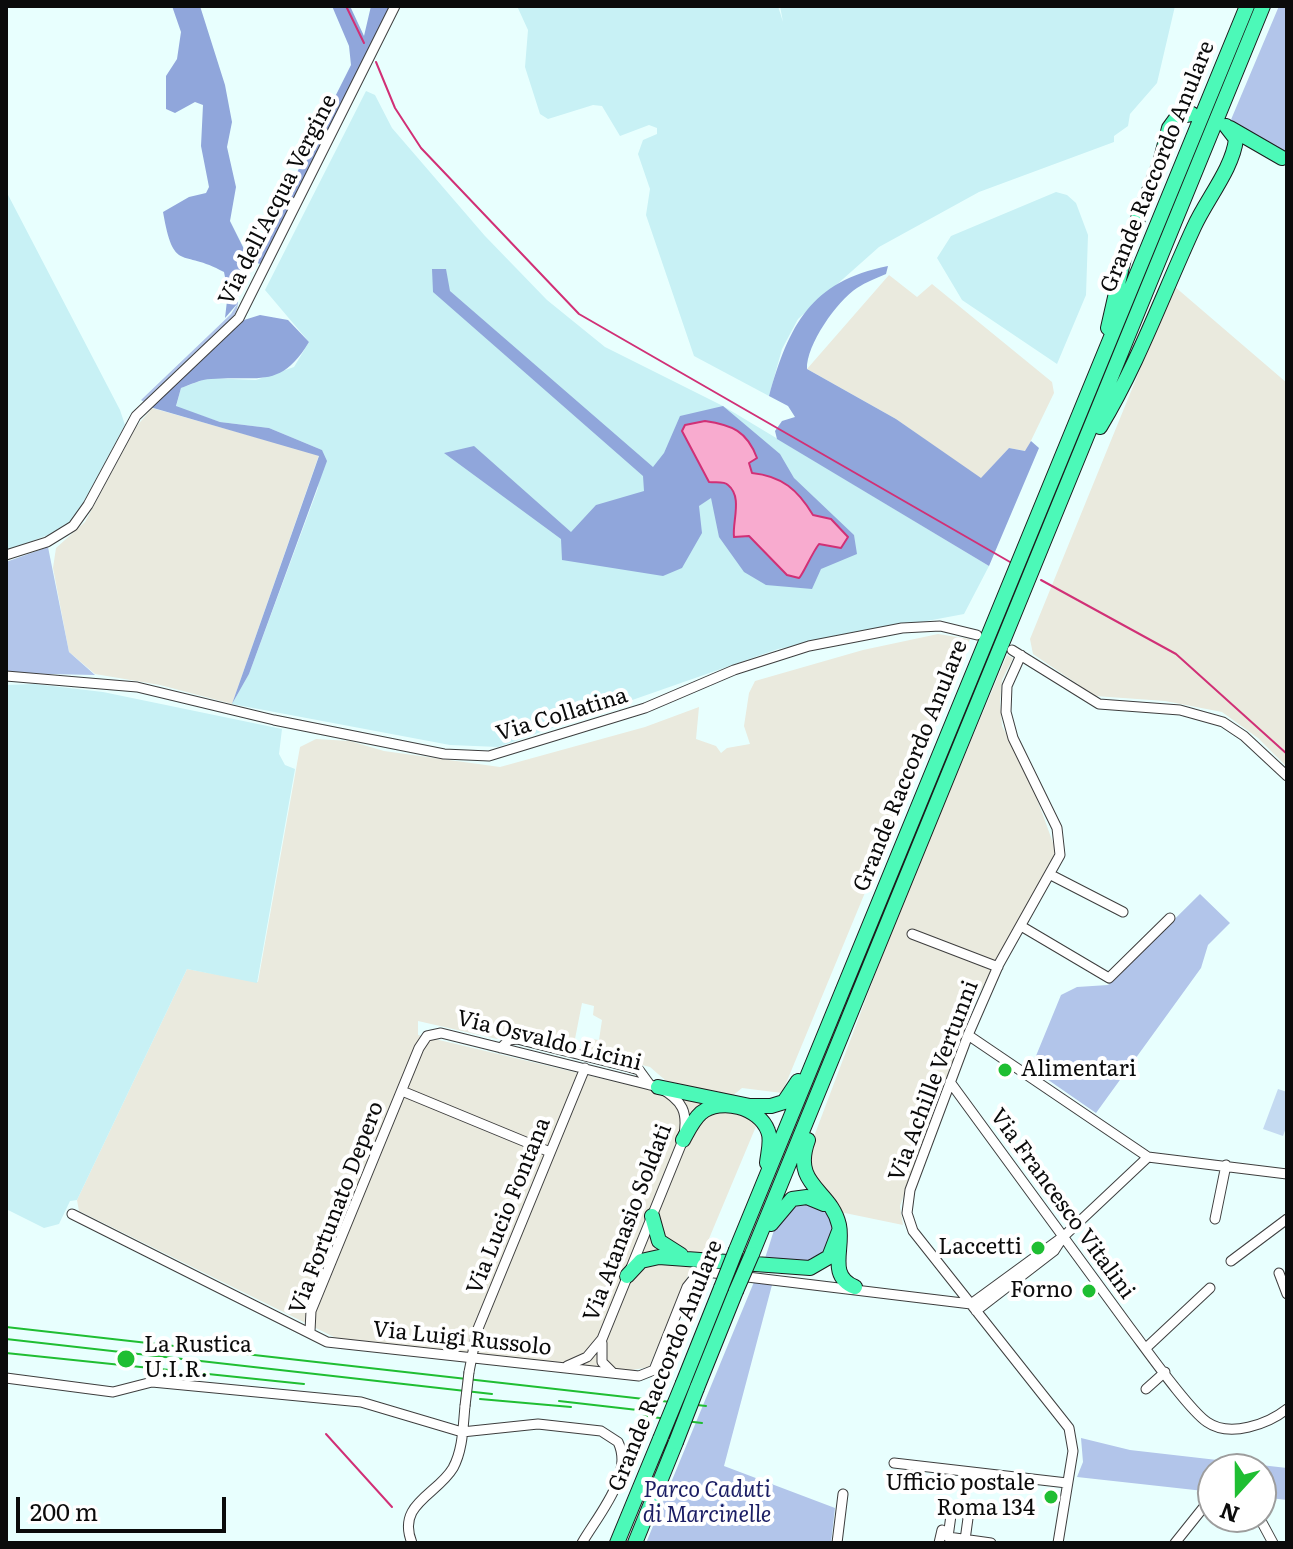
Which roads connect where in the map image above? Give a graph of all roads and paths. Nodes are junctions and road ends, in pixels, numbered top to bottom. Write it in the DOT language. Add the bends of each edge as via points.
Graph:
graph roads {
  1 [pos="395,6"];
  2 [pos="1247,6"];
  3 [pos="1263,6"];
  4 [pos="1192,114"];
  5 [pos="1230,159"];
  6 [pos="1284,159"];
  7 [pos="1095,378"];
  8 [pos="1079,462"];
  9 [pos="6,555"];
  10 [pos="977,635"];
  11 [pos="6,676"];
  12 [pos="1287,776"];
  13 [pos="1051,875"];
  14 [pos="1123,912"];
  15 [pos="1170,918"];
  16 [pos="1021,926"];
  17 [pos="912,934"];
  18 [pos="998,967"];
  19 [pos="831,1021"];
  20 [pos="432,1034"];
  21 [pos="968,1035"];
  22 [pos="501,1048"];
  23 [pos="585,1068"];
  24 [pos="829,1069"];
  25 [pos="950,1082"];
  26 [pos="654,1086"];
  27 [pos="402,1091"];
  28 [pos="683,1140"];
  29 [pos="550,1152"];
  30 [pos="1148,1157"];
  31 [pos="1226,1165"];
  32 [pos="1287,1174"];
  33 [pos="755,1204"];
  34 [pos="828,1207"];
  35 [pos="72,1214"];
  36 [pos="652,1216"];
  37 [pos="1215,1219"];
  38 [pos="1287,1219"];
  39 [pos="839,1231"];
  40 [pos="1063,1237"];
  41 [pos="753,1250"];
  42 [pos="689,1258"];
  43 [pos="1231,1261"];
  44 [pos="1279,1273"];
  45 [pos="627,1276"];
  46 [pos="855,1287"];
  47 [pos="1210,1288"];
  48 [pos="1287,1294"];
  49 [pos="974,1307"];
  50 [pos="310,1331"];
  51 [pos="602,1339"];
  52 [pos="1146,1348"];
  53 [pos="470,1359"];
  54 [pos="564,1367"];
  55 [pos="1165,1372"];
  56 [pos="615,1373"];
  57 [pos="6,1378"];
  58 [pos="690,1386"];
  59 [pos="1146,1389"];
  60 [pos="1287,1409"];
  61 [pos="462,1432"];
  62 [pos="894,1463"];
  63 [pos="1067,1483"];
  64 [pos="843,1494"];
  65 [pos="1197,1516"];
  66 [pos="942,1530"];
  67 [pos="965,1540"];
  68 [pos="412,1543"];
  69 [pos="582,1543"];
  70 [pos="617,1543"];
  71 [pos="635,1543"];
  72 [pos="837,1543"];
  73 [pos="939,1543"];
  74 [pos="991,1543"];
  75 [pos="1058,1543"];
  76 [pos="1175,1543"];
  1 -- 9 [label="street, Via dell'Acqua Vergine" via="239,318 136,416 73,526 47,542"];
  2 -- 7 [label="highway, Grande Raccordo Anulare"];
  3 -- 8 [label="highway, Grande Raccordo Anulare"];
  4 -- 7 [label="highway" via="1181,115 1169,128 1126,249"];
  5 -- 6 [label="highway" via="1250,144"];
  5 -- 6 [label="highway" via="1236,139 1226,126"];
  5 -- 8 [label="highway" via="1124,385"];
  7 -- 19 [label="highway, Grande Raccordo Anulare"];
  8 -- 24 [label="highway, Grande Raccordo Anulare"];
  10 -- 11 [label="street, Via Collatina" via="940,626 902,628 809,646 734,670 645,708 489,756 444,754 137,687"];
  12 -- 13 [label="street, Via Achille Vertunni" via="1223,722 1180,710 1099,704 1017,652 1006,712 1013,738 1057,828 1060,851"];
  13 -- 14 [label="street"];
  13 -- 16 [label="street, Via Achille Vertunni"];
  15 -- 16 [label="street" via="1109,978"];
  16 -- 18 [label="street, Via Achille Vertunni"];
  17 -- 18 [label="street"];
  18 -- 21 [label="street, Via Achille Vertunni"];
  19 -- 26 [label="highway" via="790,1097 777,1104 750,1106"];
  19 -- 33 [label="highway, Grande Raccordo Anulare"];
  20 -- 22 [label="street, Via Osvaldo Licini"];
  20 -- 27 [label="street, Via Fortunato Depero" via="421,1043"];
  21 -- 25 [label="street, Via Achille Vertunni"];
  21 -- 30 [label="street"];
  22 -- 23 [label="street, Via Osvaldo Licini"];
  22 -- 26 [label="street" via="517,1039 639,1070"];
  23 -- 26 [label="street, Via Osvaldo Licini"];
  23 -- 29 [label="street, Via Lucio Fontana"];
  24 -- 34 [label="highway" via="802,1159 808,1179"];
  24 -- 41 [label="highway, Grande Raccordo Anulare"];
  25 -- 40 [label="street, Via Francesco Vitalini"];
  25 -- 49 [label="street, Via Achille Vertunni" via="910,1190 907,1213 911,1227"];
  26 -- 28 [label="street, Via Atanasio Soldati" via="682,1104"];
  27 -- 29 [label="street"];
  27 -- 50 [label="street, Via Fortunato Depero" via="311,1311"];
  28 -- 33 [label="highway" via="697,1117 716,1106 746,1110 759,1118 770,1138"];
  28 -- 36 [label="street, Via Atanasio Soldati"];
  29 -- 53 [label="street, Via Lucio Fontana"];
  30 -- 31 [label="street"];
  30 -- 40 [label="street"];
  31 -- 32 [label="street"];
  31 -- 37 [label="street"];
  33 -- 58 [label="highway, Grande Raccordo Anulare, bridge"];
  34 -- 39 [label="highway"];
  34 -- 41 [label="highway" via="807,1197 789,1200"];
  35 -- 50 [label="street, Via Fortunato Depero"];
  36 -- 42 [label="highway" via="662,1244"];
  36 -- 45 [label="street, Via Atanasio Soldati"];
  38 -- 43 [label="street"];
  39 -- 42 [label="highway" via="829,1257 804,1269"];
  39 -- 46 [label="highway" via="838,1271"];
  40 -- 49 [label="street"];
  40 -- 52 [label="street, Via Francesco Vitalini"];
  41 -- 58 [label="highway, Grande Raccordo Anulare, bridge"];
  42 -- 45 [label="highway" via="646,1259"];
  44 -- 48 [label="street"];
  45 -- 51 [label="street, Via Atanasio Soldati"];
  46 -- 49 [label="street"];
  46 -- 56 [label="street, Via Luigi Russolo" via="702,1273 687,1287 654,1370 639,1376"];
  47 -- 52 [label="street"];
  49 -- 63 [label="street, Via Achille Vertunni" via="1069,1428 1073,1446"];
  50 -- 53 [label="street, Via Luigi Russolo" via="338,1344"];
  51 -- 54 [label="street, Via Atanasio Soldati" via="587,1357"];
  51 -- 56 [label="street, Via Atanasio Soldati" via="602,1362"];
  52 -- 55 [label="street, Via Francesco Vitalini"];
  53 -- 54 [label="street, Via Luigi Russolo"];
  53 -- 61 [label="street, Via Lucio Fontana, bridge"];
  54 -- 56 [label="street, Via Luigi Russolo"];
  55 -- 59 [label="street"];
  55 -- 60 [label="street, Via Francesco Vitalini" via="1213,1425 1256,1426"];
  57 -- 61 [label="street" via="113,1392 152,1382 361,1402"];
  58 -- 70 [label="highway, Grande Raccordo Anulare, bridge" via="660,1439"];
  58 -- 71 [label="highway, Grande Raccordo Anulare, bridge" via="676,1442"];
  61 -- 68 [label="street" via="452,1469 412,1509 407,1529"];
  61 -- 69 [label="street" via="538,1424 595,1429 613,1436 622,1452 622,1471"];
  62 -- 63 [label="street"];
  63 -- 75 [label="street, Via Achille Vertunni"];
  64 -- 72 [label="street"];
  65 -- 76 [label="street"];
  66 -- 73 [label="street"];
  67 -- 74 [label="street"];
}
